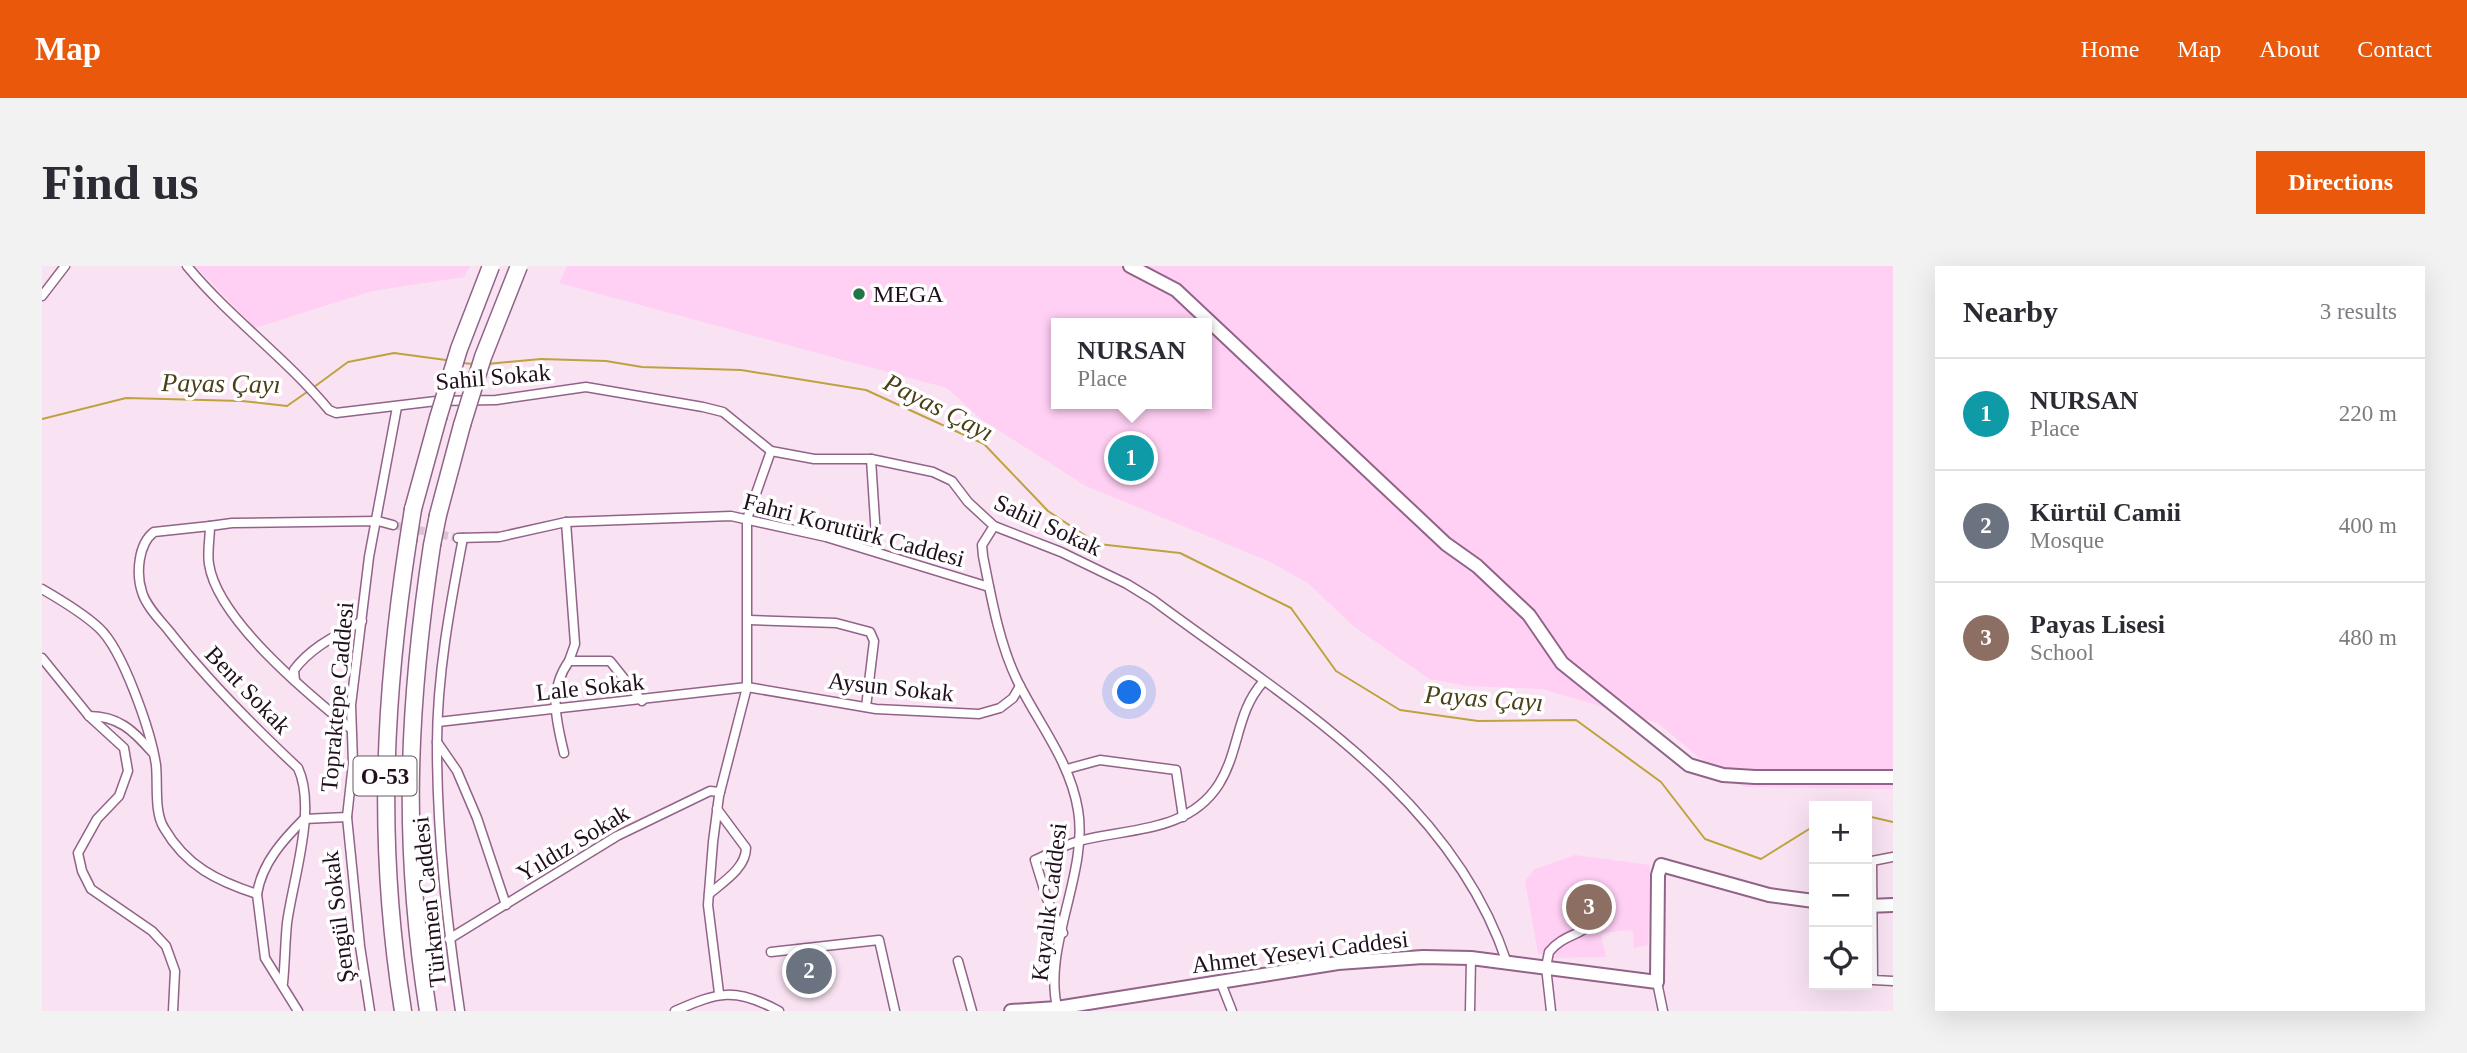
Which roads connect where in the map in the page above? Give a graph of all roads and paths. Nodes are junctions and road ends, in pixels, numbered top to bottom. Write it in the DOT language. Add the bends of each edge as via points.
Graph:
graph roads {
  1 [pos="65,266"];
  2 [pos="187,266"];
  3 [pos="491,266"];
  4 [pos="519,266"];
  5 [pos="1130,266"];
  6 [pos="42,296"];
  7 [pos="1206,318"];
  8 [pos="1212,323"];
  9 [pos="397,407"];
  10 [pos="771,451"];
  11 [pos="871,459"];
  12 [pos="747,519"];
  13 [pos="378,521"];
  14 [pos="566,522"];
  15 [pos="393,525"];
  16 [pos="210,526"];
  17 [pos="993,526"];
  18 [pos="461,538"];
  19 [pos="877,552"];
  20 [pos="989,587"];
  21 [pos="42,589"];
  22 [pos="749,620"];
  23 [pos="362,621"];
  24 [pos="42,658"];
  25 [pos="569,661"];
  26 [pos="295,681"];
  27 [pos="1263,682"];
  28 [pos="1020,686"];
  29 [pos="747,687"];
  30 [pos="642,701"];
  31 [pos="866,707"];
  32 [pos="554,710"];
  33 [pos="89,716"];
  34 [pos="438,722"];
  35 [pos="350,728"];
  36 [pos="436,742"];
  37 [pos="564,753"];
  38 [pos="154,754"];
  39 [pos="1067,769"];
  40 [pos="1893,777"];
  41 [pos="720,792"];
  42 [pos="718,809"];
  43 [pos="347,817"];
  44 [pos="1183,817"];
  45 [pos="304,819"];
  46 [pos="1078,841"];
  47 [pos="1893,857"];
  48 [pos="1872,864"];
  49 [pos="257,894"];
  50 [pos="709,894"];
  51 [pos="1596,899"];
  52 [pos="1809,900"];
  53 [pos="506,905"];
  54 [pos="1893,905"];
  55 [pos="1872,906"];
  56 [pos="1870,927"];
  57 [pos="1063,933"];
  58 [pos="449,939"];
  59 [pos="771,952"];
  60 [pos="1471,958"];
  61 [pos="958,961"];
  62 [pos="1507,963"];
  63 [pos="1546,967"];
  64 [pos="1893,981"];
  65 [pos="1657,982"];
  66 [pos="283,983"];
  67 [pos="1221,983"];
  68 [pos="719,993"];
  69 [pos="1058,1009"];
  70 [pos="173,1011"];
  71 [pos="298,1011"];
  72 [pos="370,1011"];
  73 [pos="403,1011"];
  74 [pos="428,1011"];
  75 [pos="460,1011"];
  76 [pos="675,1011"];
  77 [pos="779,1011"];
  78 [pos="895,1011"];
  79 [pos="972,1011"];
  80 [pos="1010,1011"];
  81 [pos="1232,1011"];
  82 [pos="1470,1011"];
  83 [pos="1551,1011"];
  84 [pos="1663,1011"];
  1 -- 6 [label="street"];
  2 -- 9 [label="street, Sahil Sokak" via="216,302 336,414"];
  3 -- 73 [label="highway, O-53, bridge" via="459,349 413,509 393,638 385,746 385,847"];
  4 -- 74 [label="highway, O-53, bridge" via="483,357 438,514 418,641 410,747 410,846"];
  5 -- 7 [label="street" via="1176,290"];
  8 -- 40 [label="street" via="1446,544 1529,615 1562,663 1689,765 1723,775 1755,777"];
  9 -- 10 [label="street, Sahil Sokak" via="586,387 723,412"];
  9 -- 13 [label="street, Topraktepe Caddesi"];
  10 -- 11 [label="street, Sahil Sokak" via="814,459"];
  10 -- 12 [label="street"];
  11 -- 17 [label="street, Sahil Sokak" via="933,472 952,481"];
  11 -- 19 [label="street"];
  12 -- 14 [label="street, Fahri Korutürk Caddesi" via="708,516"];
  12 -- 19 [label="street, Fahri Korutürk Caddesi"];
  12 -- 22 [label="street"];
  13 -- 15 [label="street"];
  13 -- 16 [label="street"];
  13 -- 23 [label="street, Topraktepe Caddesi"];
  14 -- 18 [label="street, Fahri Korutürk Caddesi" via="499,537"];
  14 -- 25 [label="street" via="575,643"];
  16 -- 26 [label="street" via="209,564 223,602"];
  16 -- 45 [label="street, Bent Sokak" via="154,532 147,537 140,561 142,592 210,682 298,768 303,780"];
  17 -- 20 [label="street, Kayalık Caddesi" via="982,545"];
  17 -- 27 [label="street, Sahil Sokak" via="1127,584"];
  18 -- 34 [label="street, Türkmen Caddesi" via="446,628"];
  19 -- 20 [label="street, Fahri Korutürk Caddesi"];
  20 -- 28 [label="street, Kayalık Caddesi"];
  21 -- 38 [label="street" via="107,637 129,680"];
  22 -- 29 [label="street"];
  22 -- 31 [label="street" via="836,623 870,632 874,641"];
  23 -- 26 [label="street" via="310,653 294,670"];
  23 -- 35 [label="street, Topraktepe Caddesi"];
  24 -- 33 [label="street"];
  25 -- 30 [label="street" via="610,661"];
  25 -- 32 [label="street" via="560,675"];
  26 -- 35 [label="street"];
  27 -- 44 [label="street" via="1244,708 1234,750 1218,786"];
  27 -- 62 [label="street, Sahil Sokak" via="1385,776 1435,834 1486,909"];
  28 -- 31 [label="street, Aysun Sokak" via="1013,698 991,713"];
  28 -- 39 [label="street, Kayalık Caddesi"];
  29 -- 30 [label="street, Lale Sokak"];
  29 -- 31 [label="street, Aysun Sokak"];
  29 -- 41 [label="street"];
  30 -- 32 [label="street, Lale Sokak"];
  32 -- 34 [label="street, Lale Sokak"];
  32 -- 37 [label="street"];
  33 -- 38 [label="street" via="120,721"];
  33 -- 70 [label="street" via="124,748 128,771 119,796 86,835 78,853 82,871 91,889 166,946 175,971"];
  34 -- 36 [label="street, Türkmen Caddesi"];
  35 -- 43 [label="street, Topraktepe Caddesi" via="353,763"];
  36 -- 53 [label="street" via="457,771"];
  36 -- 58 [label="street, Türkmen Caddesi"];
  38 -- 49 [label="street" via="164,828 194,866"];
  39 -- 44 [label="street" via="1100,760 1176,770"];
  39 -- 46 [label="street, Kayalık Caddesi" via="1079,813"];
  41 -- 42 [label="street"];
  41 -- 53 [label="street, Yıldız Sokak" via="710,791 617,836"];
  42 -- 50 [label="street"];
  42 -- 50 [label="street" via="746,848 746,856"];
  43 -- 45 [label="street, Topraktepe Caddesi"];
  43 -- 72 [label="street, Şengül Sokak"];
  44 -- 46 [label="street" via="1139,832"];
  45 -- 49 [label="street, Topraktepe Caddesi" via="278,845"];
  45 -- 66 [label="street, Bent Sokak" via="287,923"];
  46 -- 57 [label="street, Kayalık Caddesi"];
  46 -- 57 [label="street" via="1035,860"];
  47 -- 48 [label="street"];
  49 -- 66 [label="street, Topraktepe Caddesi" via="265,958"];
  50 -- 68 [label="street"];
  51 -- 63 [label="street" via="1595,921 1552,948"];
  52 -- 65 [label="street" via="1769,895 1661,865"];
  53 -- 58 [label="street, Yıldız Sokak"];
  54 -- 55 [label="street"];
  56 -- 64 [label="street" via="1873,981"];
  57 -- 69 [label="street, Kayalık Caddesi" via="1056,984"];
  58 -- 75 [label="street, Türkmen Caddesi"];
  59 -- 78 [label="street" via="879,940"];
  60 -- 62 [label="street, Ahmet Yesevi Caddesi"];
  60 -- 67 [label="street, Ahmet Yesevi Caddesi" via="1338,963"];
  60 -- 82 [label="street"];
  61 -- 79 [label="street"];
  62 -- 63 [label="street, Ahmet Yesevi Caddesi"];
  63 -- 65 [label="street, Ahmet Yesevi Caddesi"];
  63 -- 83 [label="street"];
  65 -- 84 [label="street"];
  66 -- 71 [label="street, Topraktepe Caddesi"];
  67 -- 69 [label="street, Ahmet Yesevi Caddesi"];
  67 -- 81 [label="street"];
  68 -- 76 [label="street"];
  68 -- 77 [label="street" via="758,999"];
  69 -- 80 [label="street, Ahmet Yesevi Caddesi"];
}
